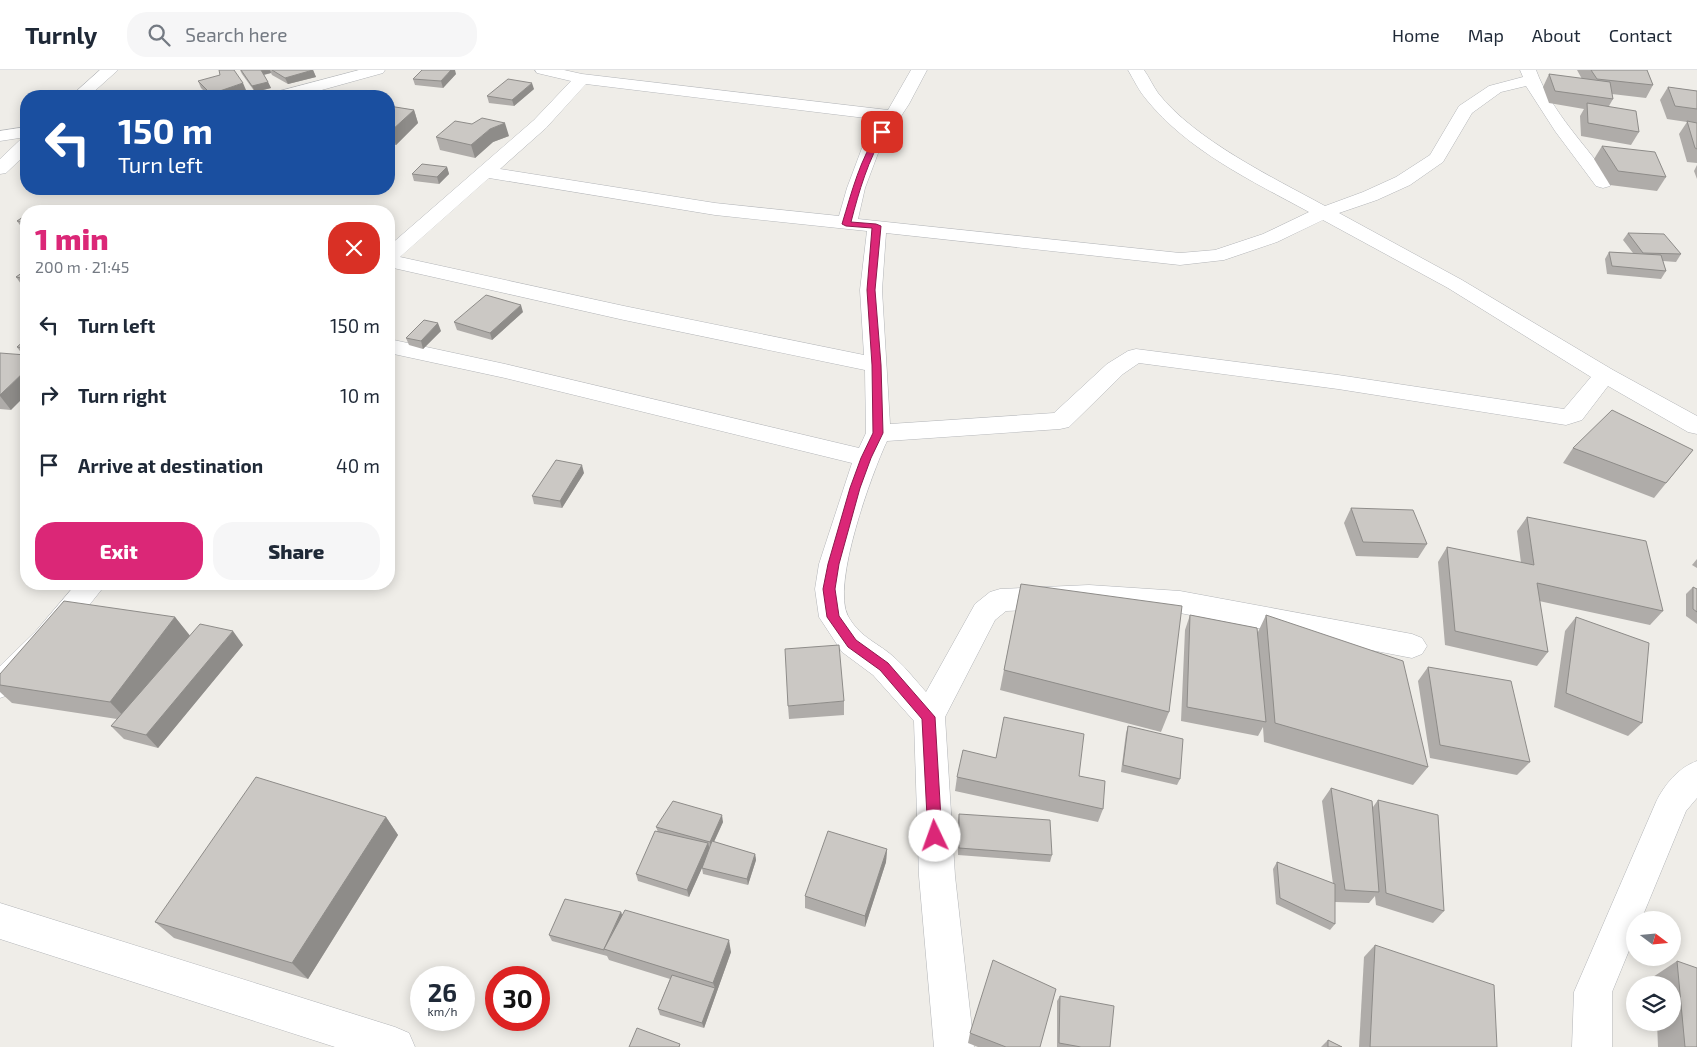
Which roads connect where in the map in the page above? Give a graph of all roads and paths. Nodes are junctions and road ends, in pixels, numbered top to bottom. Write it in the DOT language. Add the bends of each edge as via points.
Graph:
graph roads {
  1 [pos="110,70"];
  2 [pos="378,70"];
  3 [pos="543,70"];
  4 [pos="919,70"];
  5 [pos="1136,70"];
  6 [pos="1529,75"];
  7 [pos="582,79"];
  8 [pos="86,90"];
  9 [pos="304,90"];
  10 [pos="892,116"];
  11 [pos="20,133"];
  12 [pos="0,136"];
  13 [pos="20,153"];
  14 [pos="485,172"];
  15 [pos="6,174"];
  16 [pos="1602,182"];
  17 [pos="1325,212"];
  18 [pos="846,224"];
  19 [pos="876,226"];
  20 [pos="395,251"];
  21 [pos="395,263"];
  22 [pos="395,347"];
  23 [pos="876,365"];
  24 [pos="1605,375"];
  25 [pos="1697,426"];
  26 [pos="872,445"];
  27 [pos="87,590"];
  28 [pos="1412,646"];
  29 [pos="0,685"];
  30 [pos="929,717"];
  31 [pos="1697,775"];
  32 [pos="0,921"];
  33 [pos="395,1047"];
  34 [pos="954,1047"];
  35 [pos="1592,1047"];
  1 -- 8 [label="street"];
  2 -- 9 [label="street"];
  3 -- 7 [label="street"];
  4 -- 10 [label="street"];
  5 -- 17 [label="street" via="1152,96 1204,143 1249,172"];
  6 -- 16 [label="street" via="1550,112"];
  6 -- 17 [label="street" via="1495,89 1465,110 1437,158 1403,182"];
  7 -- 10 [label="street"];
  7 -- 14 [label="street" via="540,124"];
  10 -- 18 [label="street" via="871,148"];
  11 -- 12 [label="street"];
  13 -- 15 [label="street"];
  14 -- 18 [label="street" via="715,209"];
  14 -- 20 [label="street"];
  17 -- 19 [label="street" via="1270,238 1217,256 1180,259"];
  17 -- 24 [label="street" via="1455,284"];
  18 -- 19 [label="street"];
  19 -- 23 [label="street" via="871,290"];
  21 -- 23 [label="street"];
  22 -- 26 [label="street"];
  23 -- 26 [label="street"];
  24 -- 25 [label="street"];
  24 -- 26 [label="street" via="1573,414 1566,417 1338,382 1136,356 1124,361 1060,421"];
  26 -- 30 [label="street" via="855,488 834,564 829,589 833,617 852,644 884,666"];
  27 -- 29 [label="street" via="45,640"];
  28 -- 30 [label="street" via="1180,602 1089,596 1000,600 985,612"];
  30 -- 34 [label="street" via="937,876"];
  31 -- 35 [label="street" via="1673,802 1593,992"];
  32 -- 33 [label="street"];
}
